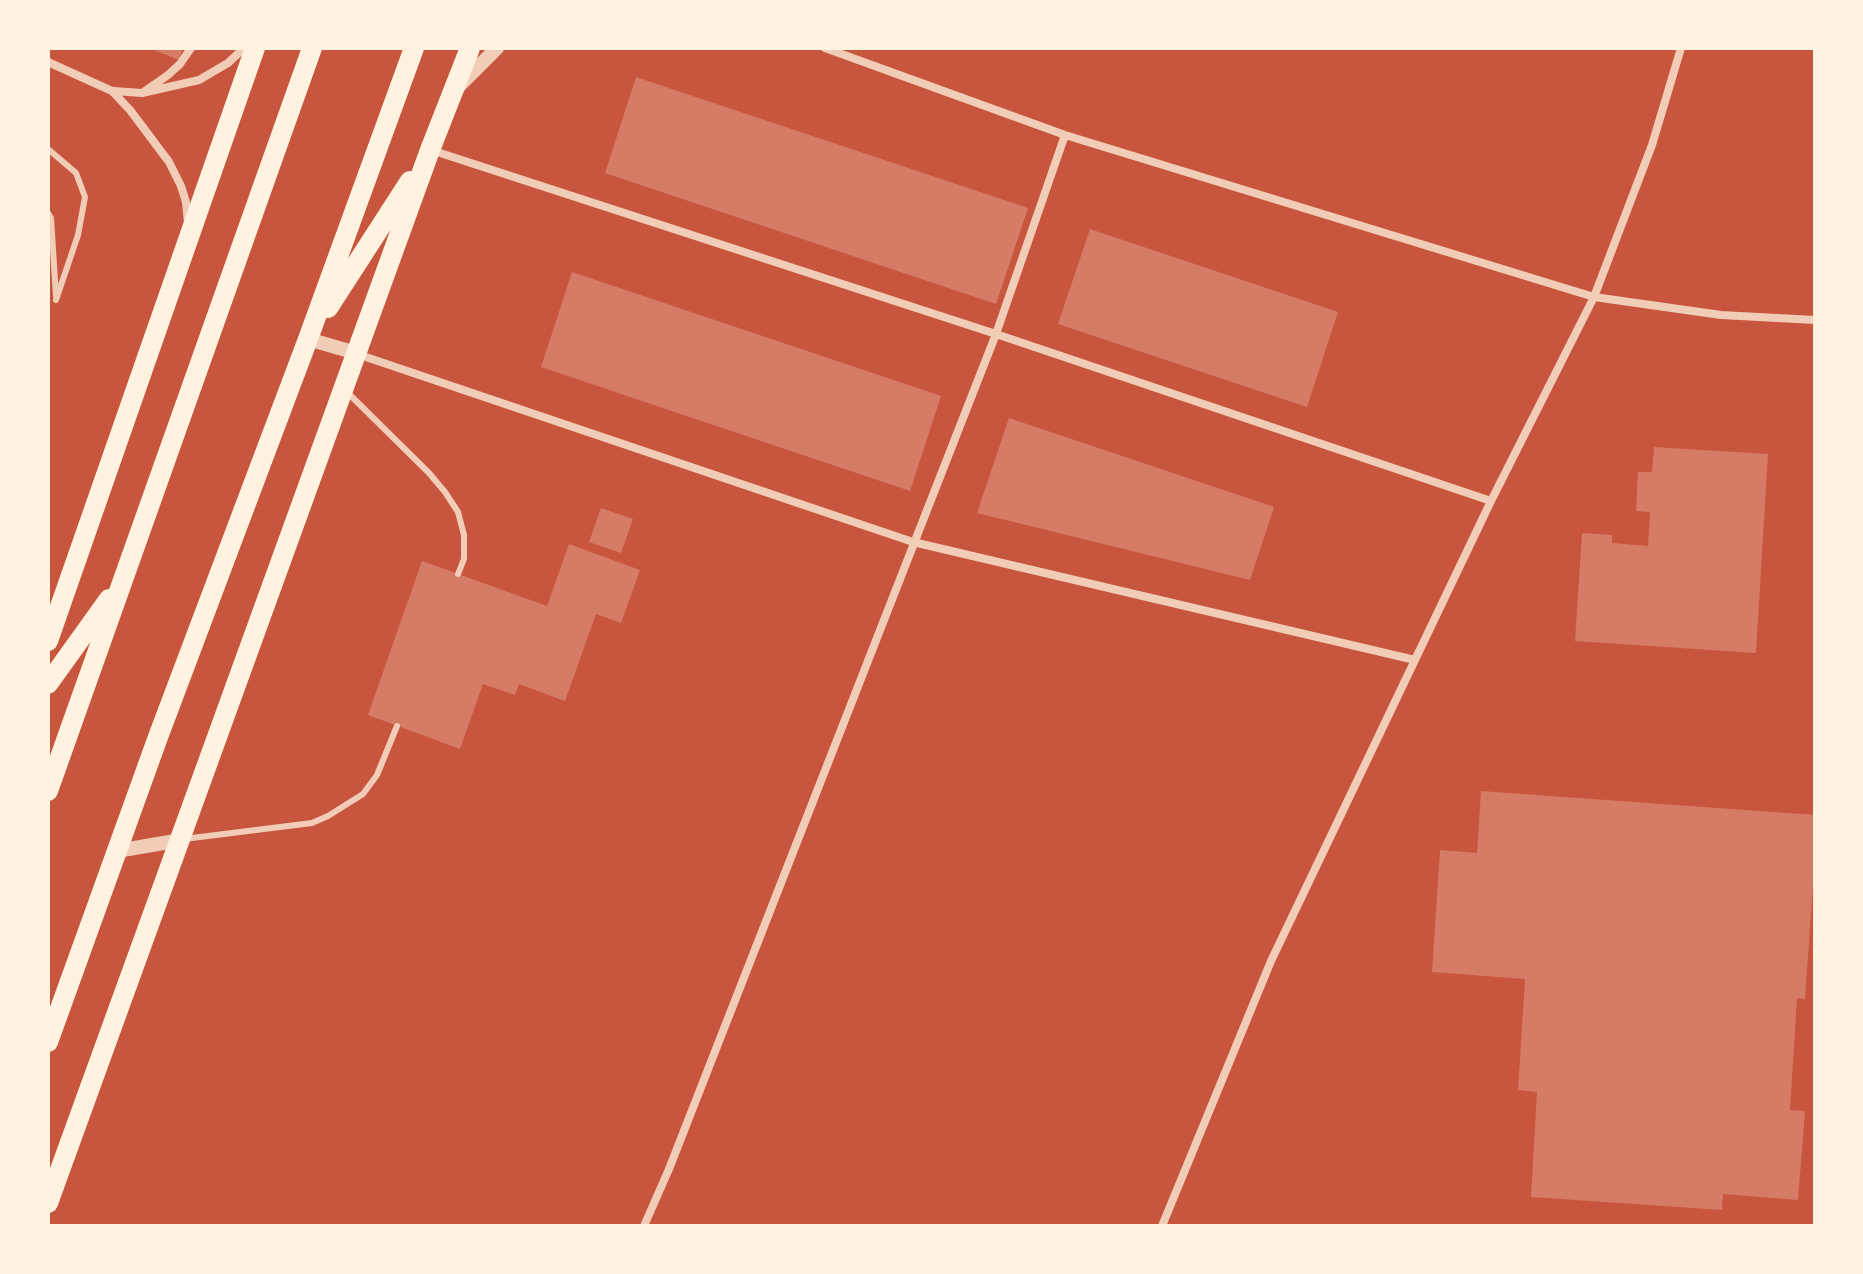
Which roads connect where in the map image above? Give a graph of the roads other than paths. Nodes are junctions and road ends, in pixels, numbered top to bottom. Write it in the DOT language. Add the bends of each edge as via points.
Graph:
graph roads {
  1 [pos="191,48"];
  2 [pos="244,48"];
  3 [pos="255,48"];
  4 [pos="312,48"];
  5 [pos="414,48"];
  6 [pos="470,48"];
  7 [pos="497,48"];
  8 [pos="825,48"];
  9 [pos="1681,48"];
  10 [pos="48,62"];
  11 [pos="455,90"];
  12 [pos="112,91"];
  13 [pos="142,93"];
  14 [pos="1065,135"];
  15 [pos="48,149"];
  16 [pos="430,150"];
  17 [pos="48,213"];
  18 [pos="189,240"];
  19 [pos="1594,297"];
  20 [pos="1815,320"];
  21 [pos="996,334"];
  22 [pos="308,339"];
  23 [pos="356,353"];
  24 [pos="344,388"];
  25 [pos="1491,501"];
  26 [pos="913,542"];
  27 [pos="458,574"];
  28 [pos="123,580"];
  29 [pos="48,641"];
  30 [pos="1415,660"];
  31 [pos="48,684"];
  32 [pos="397,726"];
  33 [pos="48,791"];
  34 [pos="181,840"];
  35 [pos="117,851"];
  36 [pos="48,1042"];
  37 [pos="48,1203"];
  38 [pos="644,1226"];
  39 [pos="1162,1226"];
  1 -- 13 [label="street" via="174,70"];
  2 -- 13 [label="street" via="199,80"];
  3 -- 18 [label="main road"];
  4 -- 28 [label="main road"];
  5 -- 22 [label="main road"];
  6 -- 11 [label="main road"];
  7 -- 11 [label="street"];
  8 -- 14 [label="street"];
  9 -- 19 [label="street" via="1652,145"];
  10 -- 12 [label="street"];
  11 -- 16 [label="main road"];
  12 -- 13 [label="street"];
  12 -- 18 [label="street" via="169,162 186,202"];
  14 -- 19 [label="street"];
  14 -- 21 [label="street"];
  15 -- 17 [label="lane" via="76,173 85,197 56,300"];
  16 -- 21 [label="street"];
  16 -- 22 [label="main road"];
  16 -- 23 [label="main road"];
  18 -- 29 [label="main road"];
  19 -- 20 [label="street" via="1721,315"];
  19 -- 25 [label="street"];
  21 -- 25 [label="street"];
  21 -- 26 [label="street"];
  22 -- 23 [label="street"];
  22 -- 35 [label="main road"];
  23 -- 24 [label="main road"];
  23 -- 26 [label="street"];
  24 -- 27 [label="lane" via="429,473 458,512 464,559"];
  24 -- 34 [label="main road"];
  25 -- 30 [label="street"];
  26 -- 30 [label="street"];
  26 -- 38 [label="street"];
  28 -- 31 [label="main road"];
  28 -- 33 [label="main road"];
  30 -- 39 [label="street" via="1271,961"];
  32 -- 34 [label="lane" via="377,775 363,794 328,816 312,823"];
  34 -- 35 [label="street"];
  34 -- 37 [label="main road"];
  35 -- 36 [label="main road"];
}
